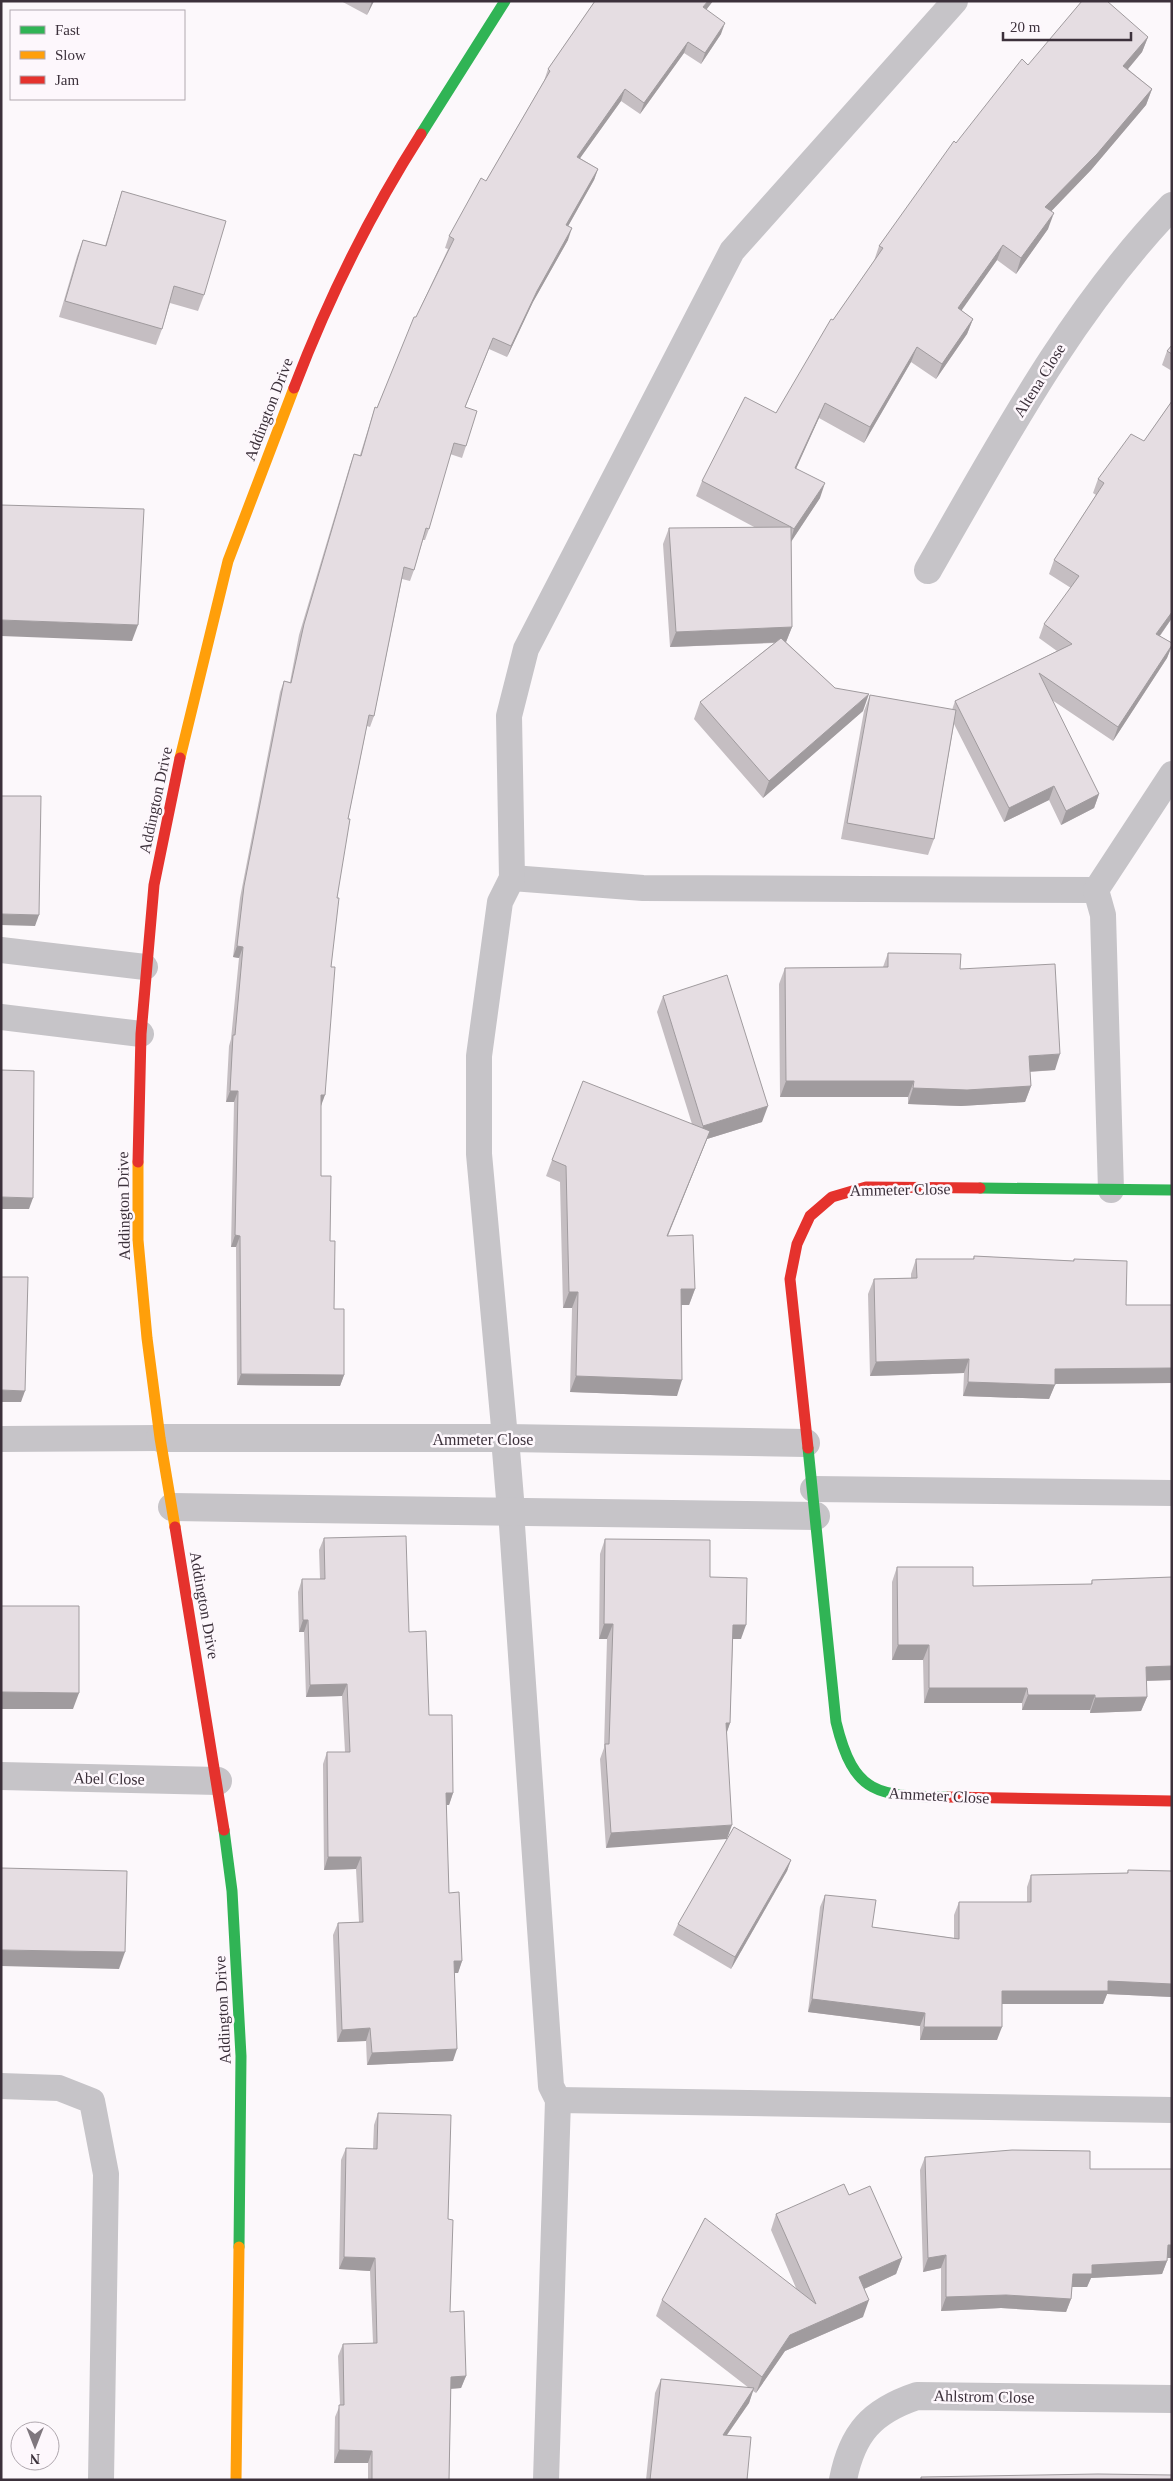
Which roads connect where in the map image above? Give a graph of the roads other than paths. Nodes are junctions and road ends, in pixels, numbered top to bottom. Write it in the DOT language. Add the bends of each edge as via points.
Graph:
graph roads {
  1 [pos="505,1"];
  2 [pos="955,1"];
  3 [pos="1172,206"];
  4 [pos="928,570"];
  5 [pos="1172,774"];
  6 [pos="512,878"];
  7 [pos="1096,890"];
  8 [pos="1,950"];
  9 [pos="145,967"];
  10 [pos="1,1017"];
  11 [pos="142,1034"];
  12 [pos="1110,1190"];
  13 [pos="1172,1190"];
  14 [pos="160,1438"];
  15 [pos="505,1438"];
  16 [pos="1,1439"];
  17 [pos="806,1443"];
  18 [pos="813,1489"];
  19 [pos="1172,1493"];
  20 [pos="172,1507"];
  21 [pos="511,1511"];
  22 [pos="816,1516"];
  23 [pos="1,1776"];
  24 [pos="218,1780"];
  25 [pos="1172,1801"];
  26 [pos="1,2086"];
  27 [pos="558,2100"];
  28 [pos="1172,2110"];
  29 [pos="1172,2399"];
  30 [pos="101,2480"];
  31 [pos="236,2480"];
  32 [pos="546,2480"];
  33 [pos="843,2480"];
  1 -- 9 [label="street, Addington Drive" via="387,188 348,264 312,340 250,501 228,561 209,630 169,805 154,885"];
  2 -- 6 [label="lane" via="732,251 526,649 509,716"];
  3 -- 4 [label="street, Altena Close" via="1141,238 1070,330"];
  5 -- 7 [label="lane"];
  6 -- 7 [label="lane" via="643,888"];
  6 -- 15 [label="lane" via="500,902 479,1056 479,1154"];
  7 -- 12 [label="lane" via="1103,915"];
  8 -- 9 [label="lane"];
  9 -- 11 [label="street, Addington Drive"];
  10 -- 11 [label="lane"];
  11 -- 14 [label="street, Addington Drive" via="138,1104 138,1240"];
  12 -- 13 [label="street, Ammeter Close"];
  12 -- 17 [label="street, Ammeter Close" via="866,1187 845,1189 825,1200 811,1212 800,1234 790,1279"];
  14 -- 15 [label="street, Ammeter Close"];
  14 -- 16 [label="lane"];
  14 -- 20 [label="street, Addington Drive"];
  15 -- 17 [label="street, Ammeter Close"];
  15 -- 21 [label="street"];
  17 -- 18 [label="street, Ammeter Close"];
  18 -- 19 [label="lane"];
  18 -- 22 [label="street, Ammeter Close"];
  20 -- 21 [label="street"];
  20 -- 24 [label="street, Addington Drive"];
  21 -- 22 [label="street"];
  21 -- 27 [label="lane" via="551,2086"];
  22 -- 25 [label="street, Ammeter Close" via="836,1722 849,1766 859,1778 877,1791 898,1796"];
  23 -- 24 [label="street, Abel Close"];
  24 -- 31 [label="street, Addington Drive" via="232,1891 241,2056"];
  26 -- 30 [label="lane" via="59,2088 92,2101 106,2174"];
  27 -- 28 [label="lane"];
  27 -- 32 [label="lane"];
  29 -- 33 [label="street, Ahlstrom Close" via="917,2396 898,2402 874,2416 848,2456"];
}
